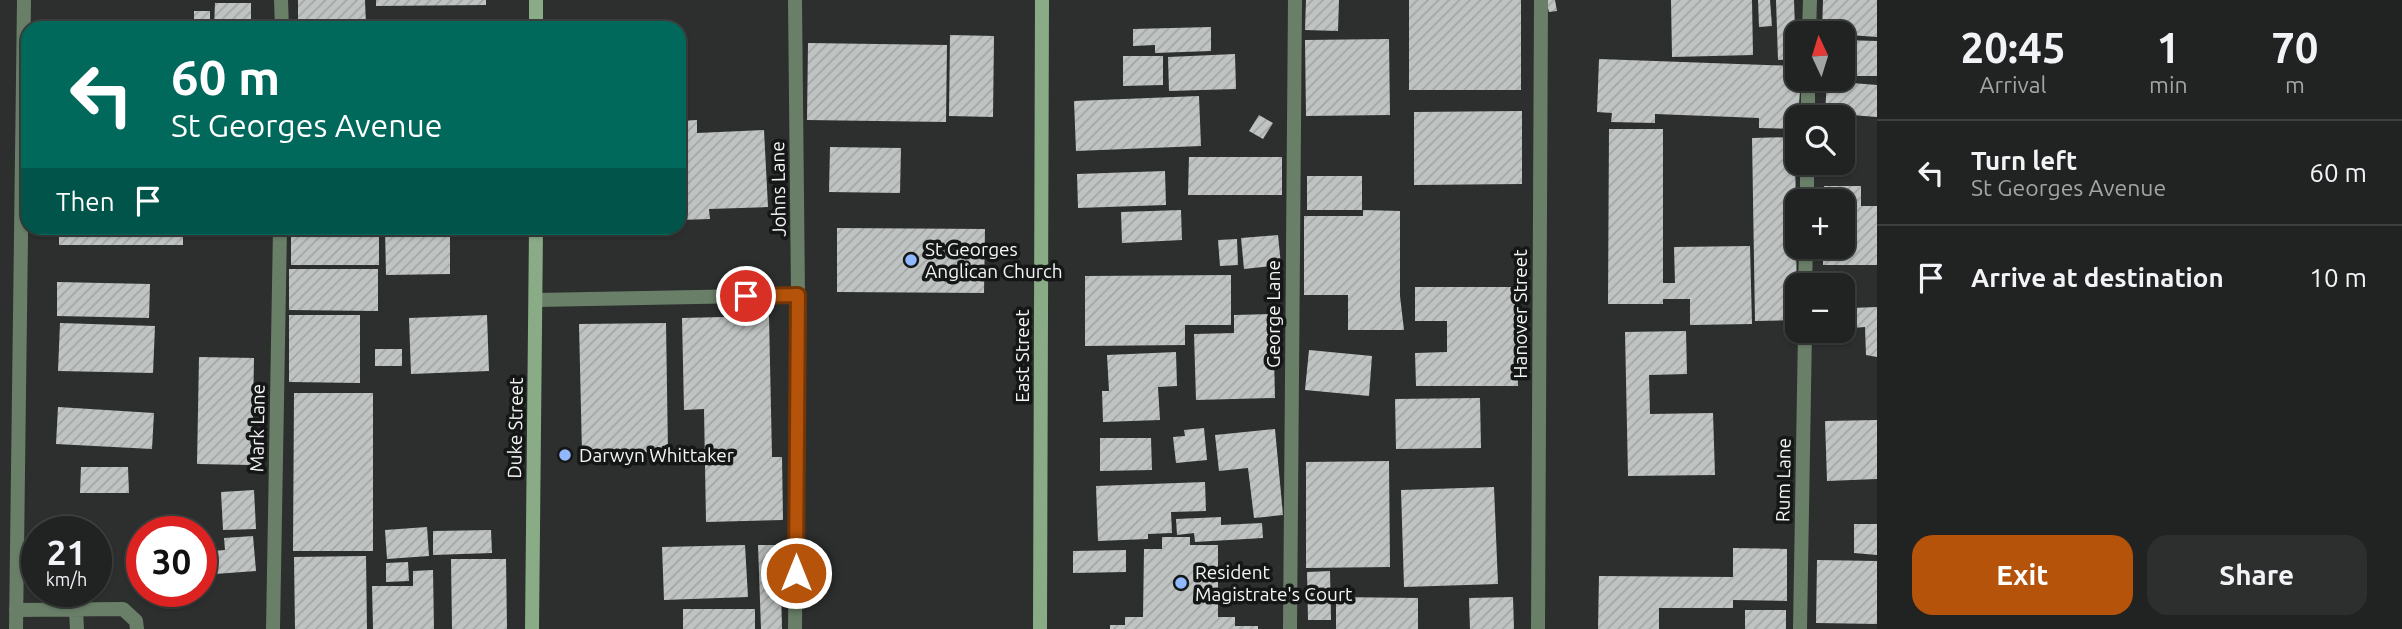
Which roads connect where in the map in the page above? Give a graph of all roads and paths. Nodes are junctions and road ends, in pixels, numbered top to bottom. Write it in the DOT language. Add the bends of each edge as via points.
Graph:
graph roads {
  1 [pos="24,0"];
  2 [pos="281,0"];
  3 [pos="536,0"];
  4 [pos="795,0"];
  5 [pos="1042,0"];
  6 [pos="1295,0"];
  7 [pos="1541,0"];
  8 [pos="1810,0"];
  9 [pos="24,21"];
  10 [pos="282,21"];
  11 [pos="536,21"];
  12 [pos="1809,21"];
  13 [pos="21,229"];
  14 [pos="280,235"];
  15 [pos="536,235"];
  16 [pos="798,295"];
  17 [pos="536,300"];
  18 [pos="1805,343"];
  19 [pos="16,610"];
  20 [pos="76,610"];
  21 [pos="16,629"];
  22 [pos="77,629"];
  23 [pos="137,629"];
  24 [pos="273,629"];
  25 [pos="532,629"];
  26 [pos="795,629"];
  27 [pos="1040,629"];
  28 [pos="1290,629"];
  29 [pos="1538,629"];
  30 [pos="1800,629"];
  1 -- 9 [label="street"];
  2 -- 10 [label="street"];
  3 -- 11 [label="main road"];
  4 -- 16 [label="street, Johns Lane"];
  5 -- 27 [label="main road, East Street"];
  6 -- 28 [label="street, George Lane"];
  7 -- 29 [label="street, Hanover Street"];
  8 -- 12 [label="street"];
  13 -- 19 [label="street"];
  14 -- 24 [label="street, Mark Lane"];
  15 -- 17 [label="main road, Duke Street"];
  16 -- 17 [label="street"];
  16 -- 26 [label="street, Johns Lane"];
  17 -- 25 [label="main road, Duke Street"];
  18 -- 30 [label="street, Rum Lane"];
  19 -- 20 [label="street"];
  19 -- 21 [label="street"];
  20 -- 22 [label="street"];
  20 -- 23 [label="street" via="124,609 136,621"];
}
